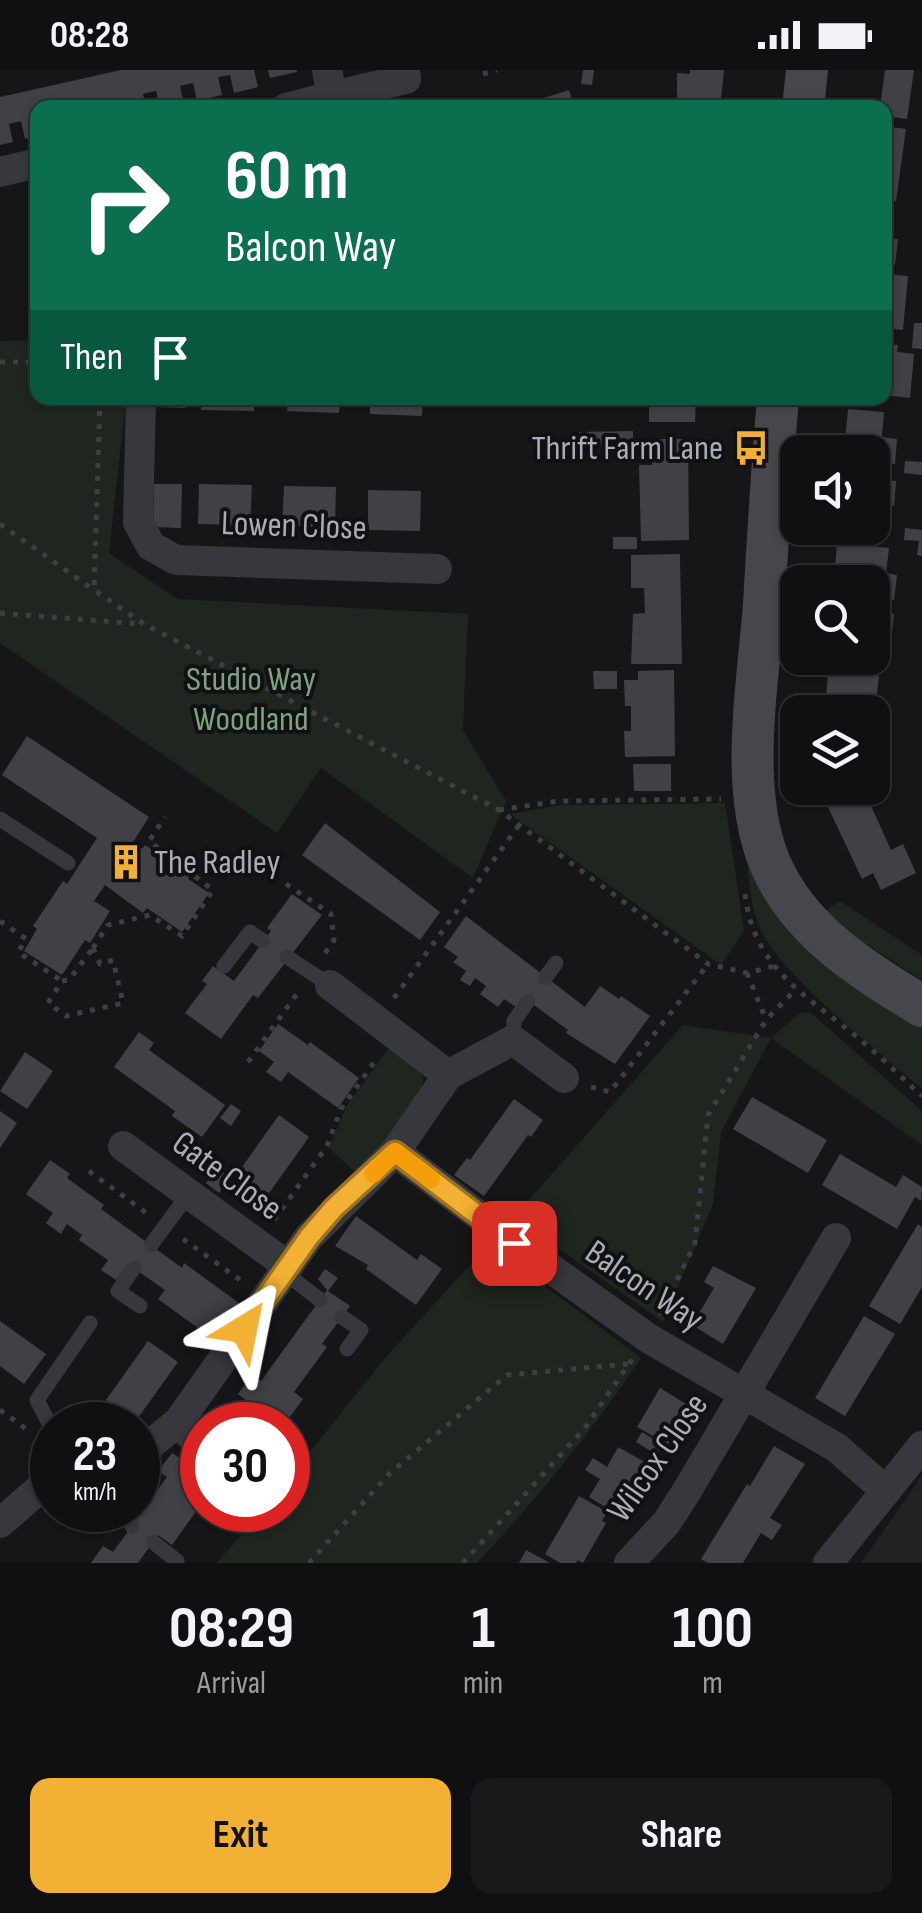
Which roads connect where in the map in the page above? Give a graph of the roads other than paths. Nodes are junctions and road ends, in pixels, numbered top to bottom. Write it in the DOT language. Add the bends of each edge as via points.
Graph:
graph roads {
  1 [pos="405,70"];
  2 [pos="807,70"];
  3 [pos="330,83"];
  4 [pos="300,100"];
  5 [pos="805,100"];
  6 [pos="30,166"];
  7 [pos="0,172"];
  8 [pos="141,405"];
  9 [pos="778,405"];
  10 [pos="437,569"];
  11 [pos="0,819"];
  12 [pos="68,863"];
  13 [pos="264,941"];
  14 [pos="288,957"];
  15 [pos="556,963"];
  16 [pos="224,966"];
  17 [pos="545,978"];
  18 [pos="330,984"];
  19 [pos="528,1001"];
  20 [pos="922,1006"];
  21 [pos="512,1040"];
  22 [pos="448,1075"];
  23 [pos="564,1078"];
  24 [pos="123,1146"];
  25 [pos="395,1152"];
  26 [pos="188,1195"];
  27 [pos="836,1238"];
  28 [pos="151,1245"];
  29 [pos="134,1268"];
  30 [pos="286,1269"];
  31 [pos="320,1300"];
  32 [pos="140,1306"];
  33 [pos="342,1317"];
  34 [pos="90,1322"];
  35 [pos="347,1349"];
  36 [pos="746,1394"];
  37 [pos="38,1402"];
  38 [pos="172,1428"];
  39 [pos="180,1435"];
  40 [pos="160,1438"];
  41 [pos="922,1446"];
  42 [pos="886,1491"];
  43 [pos="30,1498"];
  44 [pos="0,1522"];
  45 [pos="153,1542"];
  46 [pos="177,1562"];
  47 [pos="629,1563"];
  48 [pos="828,1563"];
  1 -- 3 [label="street" via="406,80"];
  2 -- 5 [label="main road"];
  3 -- 4 [label="street"];
  6 -- 7 [label="street"];
  8 -- 10 [label="street, Lowen Close" via="138,522 151,546 176,560"];
  9 -- 20 [label="main road" via="754,742 763,846 820,936"];
  11 -- 12 [label="lane"];
  13 -- 16 [label="lane" via="250,932"];
  14 -- 18 [label="lane"];
  15 -- 17 [label="lane"];
  18 -- 22 [label="street"];
  19 -- 21 [label="lane" via="514,1021"];
  21 -- 22 [label="street"];
  21 -- 23 [label="street"];
  22 -- 25 [label="street"];
  24 -- 26 [label="street, Gate Close"];
  25 -- 30 [label="street" via="334,1208"];
  25 -- 36 [label="street, Balcon Way" via="648,1338"];
  26 -- 28 [label="lane"];
  26 -- 30 [label="street, Gate Close"];
  27 -- 36 [label="street, Wilcox Close"];
  29 -- 32 [label="lane" via="118,1291"];
  30 -- 31 [label="lane"];
  30 -- 38 [label="street"];
  33 -- 35 [label="lane" via="361,1330"];
  34 -- 37 [label="lane"];
  36 -- 42 [label="street, Balcon Way" via="836,1448"];
  36 -- 47 [label="street, Wilcox Close" via="667,1522"];
  38 -- 39 [label="lane"];
  38 -- 40 [label="street"];
  41 -- 42 [label="street"];
  42 -- 48 [label="street"];
  43 -- 44 [label="street"];
  45 -- 46 [label="lane"];
}
